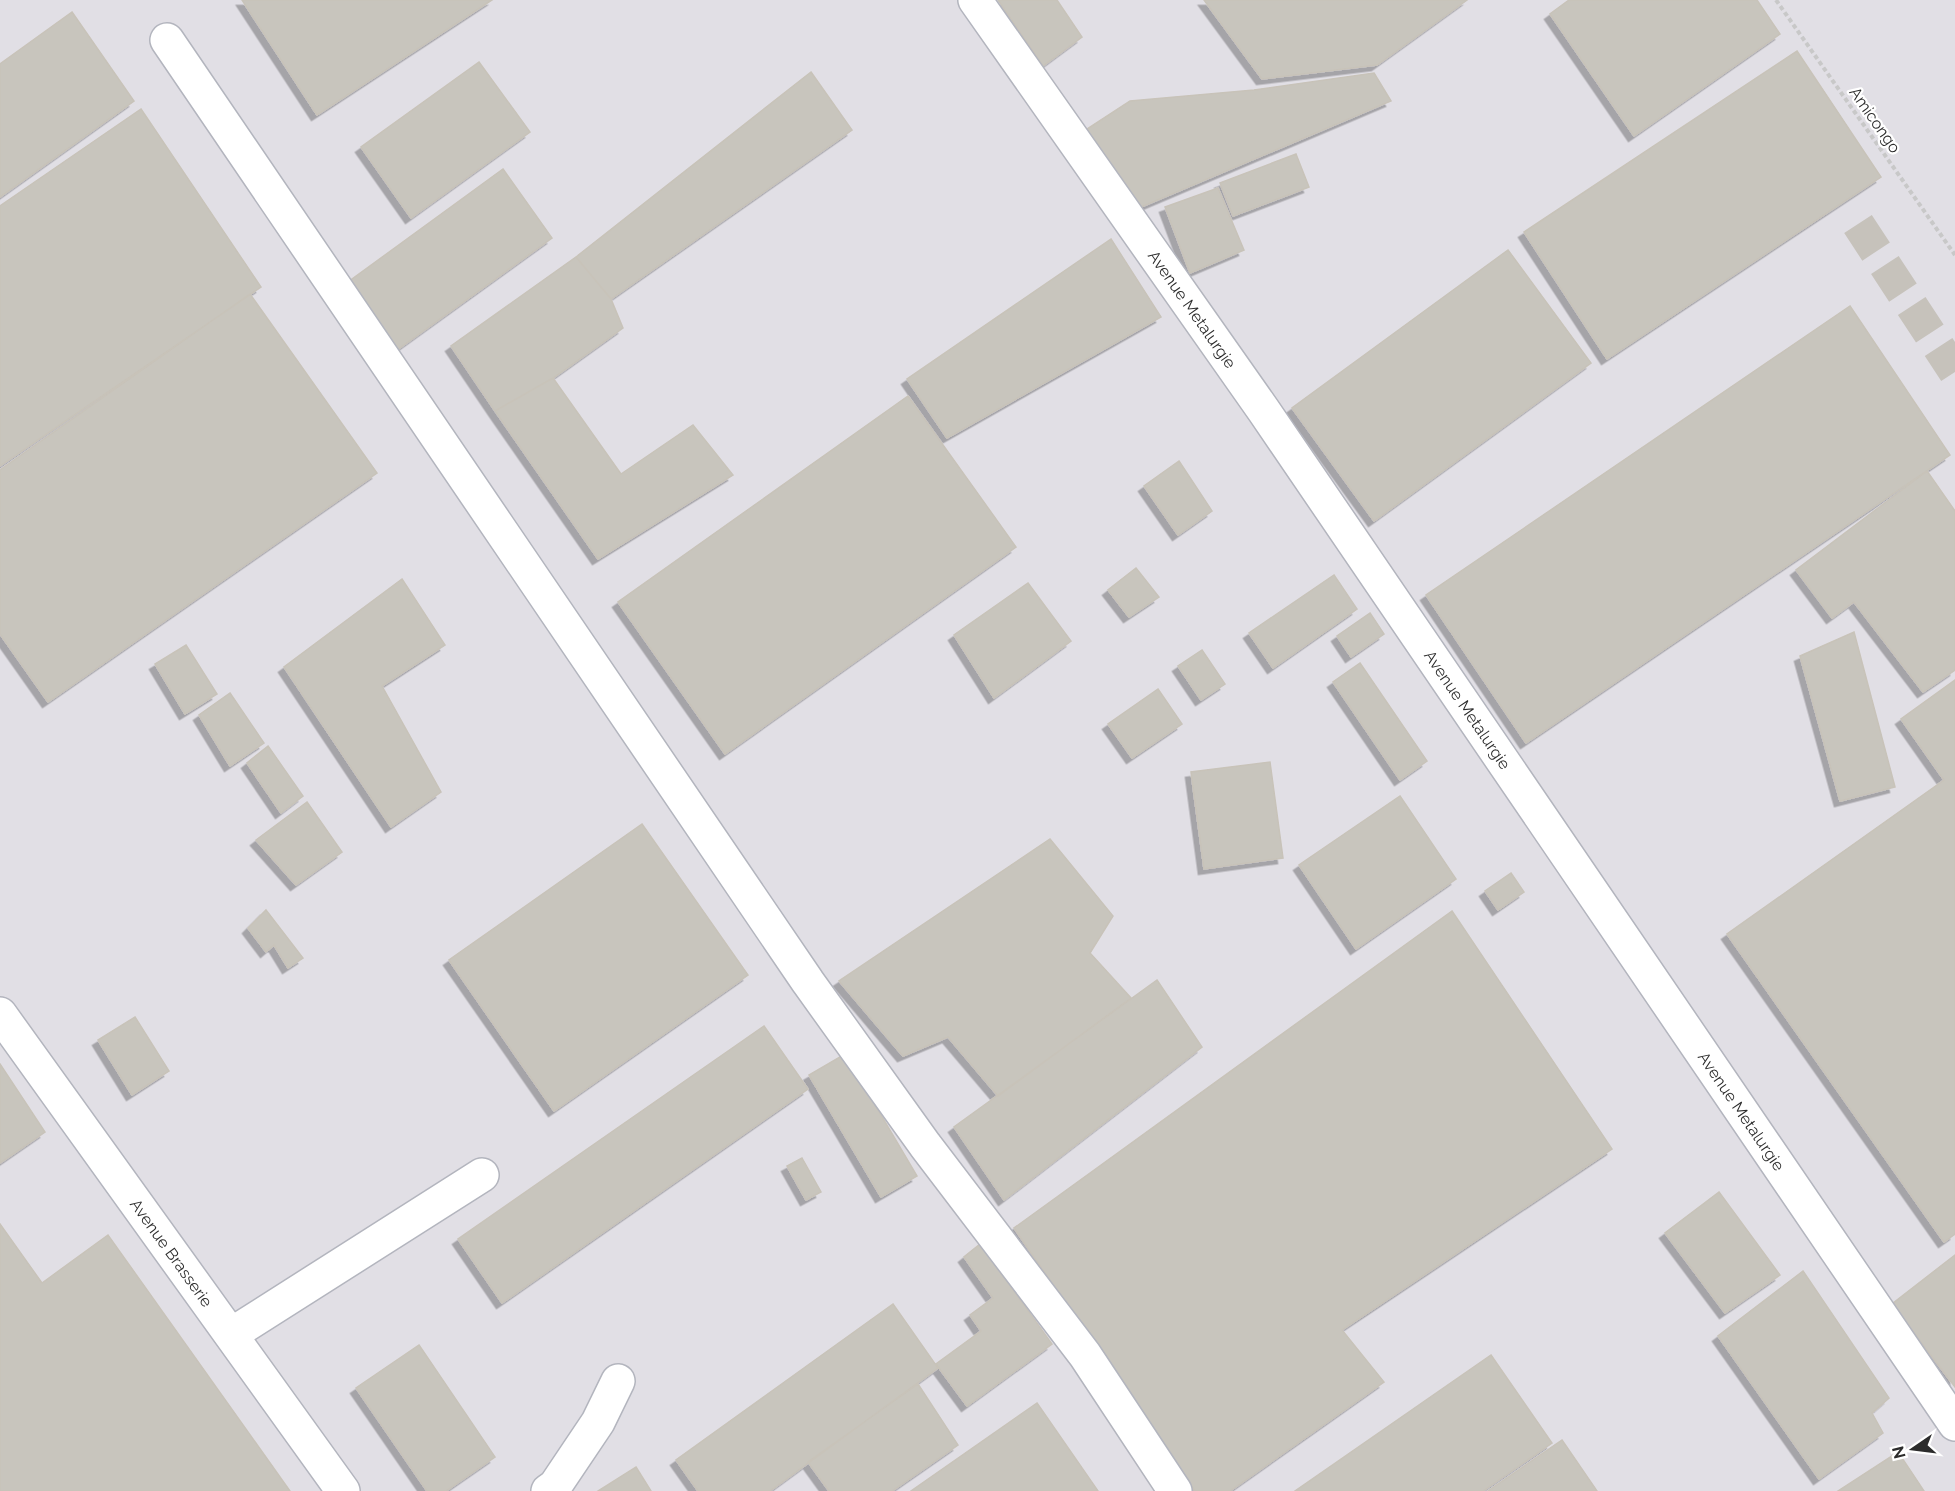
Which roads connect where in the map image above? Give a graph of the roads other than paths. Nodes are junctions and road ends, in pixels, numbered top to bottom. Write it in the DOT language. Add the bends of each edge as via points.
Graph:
graph roads {
  1 [pos="975,0"];
  2 [pos="167,40"];
  3 [pos="0,1014"];
  4 [pos="482,1175"];
  5 [pos="232,1334"];
  6 [pos="618,1381"];
  7 [pos="1955,1424"];
  8 [pos="343,1491"];
  9 [pos="548,1491"];
  10 [pos="1175,1491"];
  1 -- 7 [label="street, Avenue Metalurgie" via="1264,411"];
  2 -- 10 [label="street" via="808,982 925,1145 1085,1355"];
  3 -- 5 [label="street, Avenue Brasserie"];
  4 -- 5 [label="street"];
  5 -- 8 [label="street, Avenue Brasserie"];
  6 -- 9 [label="street" via="598,1422"];
}
